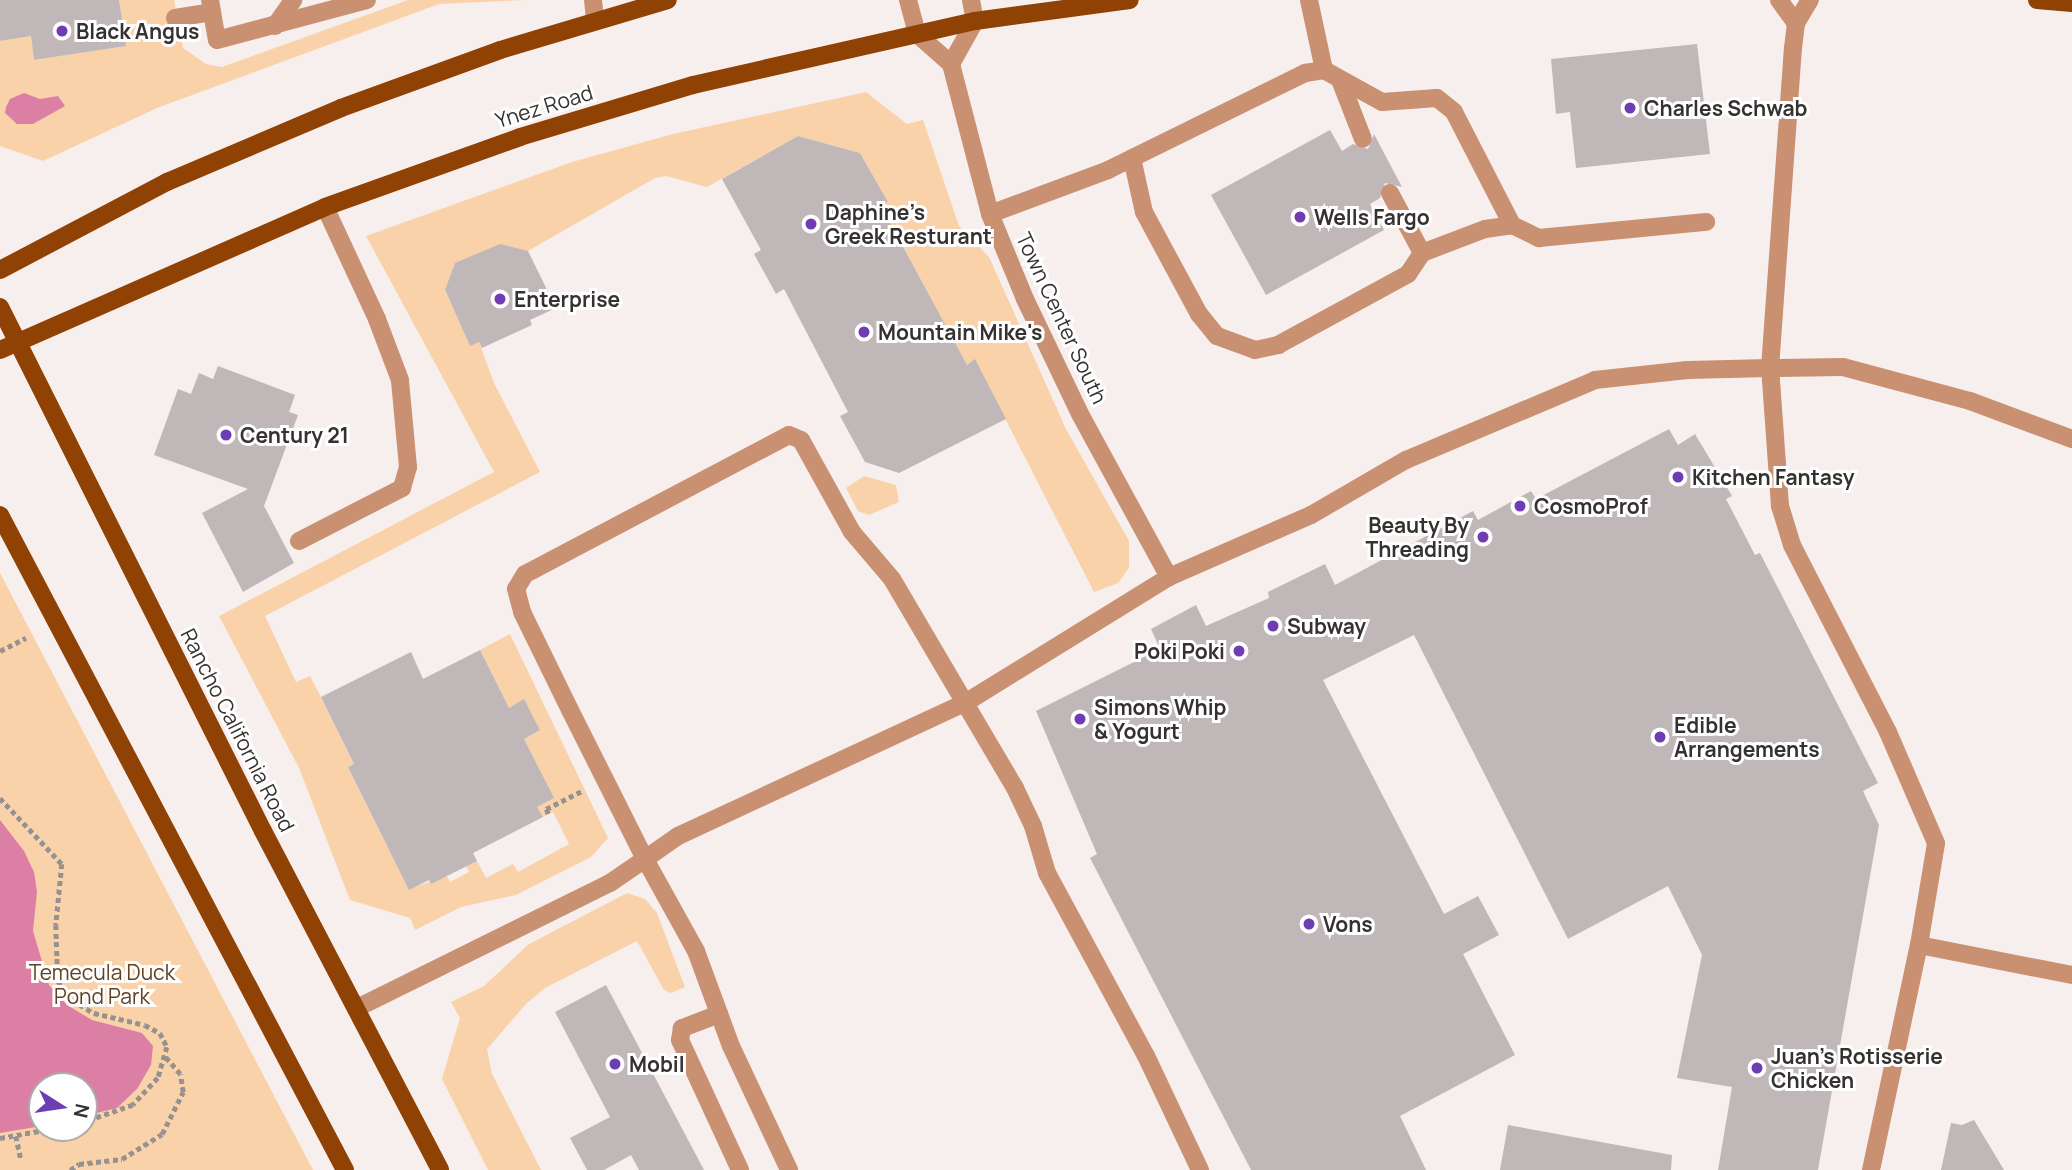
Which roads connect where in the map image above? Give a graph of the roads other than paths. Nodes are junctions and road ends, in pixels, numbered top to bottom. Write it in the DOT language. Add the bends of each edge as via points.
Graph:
graph roads {
  1 [pos="293,0"];
  2 [pos="367,0"];
  3 [pos="593,0"];
  4 [pos="668,0"];
  5 [pos="908,0"];
  6 [pos="971,0"];
  7 [pos="1130,0"];
  8 [pos="1309,0"];
  9 [pos="1779,0"];
  10 [pos="1810,0"];
  11 [pos="2037,0"];
  12 [pos="2072,4"];
  13 [pos="211,6"];
  14 [pos="176,18"];
  15 [pos="595,19"];
  16 [pos="975,21"];
  17 [pos="1796,23"];
  18 [pos="275,26"];
  19 [pos="917,34"];
  20 [pos="951,64"];
  21 [pos="1324,70"];
  22 [pos="1340,80"];
  23 [pos="1363,139"];
  24 [pos="1132,158"];
  25 [pos="1390,193"];
  26 [pos="325,206"];
  27 [pos="990,214"];
  28 [pos="1706,222"];
  29 [pos="1512,225"];
  30 [pos="1422,253"];
  31 [pos="0,270"];
  32 [pos="0,307"];
  33 [pos="16,342"];
  34 [pos="0,350"];
  35 [pos="1770,368"];
  36 [pos="2072,439"];
  37 [pos="0,515"];
  38 [pos="299,541"];
  39 [pos="1169,577"];
  40 [pos="965,703"];
  41 [pos="645,859"];
  42 [pos="1919,946"];
  43 [pos="2072,975"];
  44 [pos="357,1008"];
  45 [pos="719,1014"];
  46 [pos="345,1170"];
  47 [pos="440,1170"];
  48 [pos="740,1170"];
  49 [pos="789,1170"];
  50 [pos="1200,1170"];
  51 [pos="1871,1170"];
  1 -- 18 [label="lane"];
  2 -- 18 [label="lane"];
  3 -- 15 [label="lane"];
  4 -- 15 [label="main road"];
  5 -- 19 [label="lane"];
  6 -- 16 [label="lane"];
  7 -- 16 [label="main road, Ynez Road"];
  8 -- 21 [label="lane"];
  9 -- 17 [label="lane"];
  10 -- 17 [label="lane"];
  11 -- 12 [label="main road"];
  13 -- 14 [label="lane"];
  13 -- 18 [label="lane" via="217,40"];
  15 -- 31 [label="main road" via="341,108 167,182"];
  16 -- 19 [label="main road, Ynez Road"];
  16 -- 20 [label="lane"];
  17 -- 35 [label="lane"];
  19 -- 20 [label="lane"];
  19 -- 26 [label="main road, Ynez Road" via="693,85 520,137"];
  20 -- 27 [label="lane, Town Center South"];
  21 -- 22 [label="lane"];
  21 -- 24 [label="lane" via="1305,73"];
  22 -- 23 [label="lane"];
  22 -- 29 [label="lane" via="1382,102 1437,98 1446,105 1454,112"];
  24 -- 27 [label="lane"];
  24 -- 30 [label="lane" via="1144,212 1180,284 1217,336 1235,346 1255,350 1278,345 1408,274"];
  25 -- 30 [label="lane"];
  26 -- 33 [label="main road, Ynez Road"];
  26 -- 38 [label="lane" via="400,380 408,467 402,488"];
  27 -- 39 [label="lane, Town Center South" via="1080,414"];
  28 -- 29 [label="lane" via="1539,238"];
  29 -- 30 [label="lane" via="1485,229"];
  32 -- 33 [label="main road, Rancho California Road"];
  33 -- 34 [label="main road, Ynez Road"];
  33 -- 44 [label="main road, Rancho California Road"];
  35 -- 36 [label="lane" via="1843,367 1970,401"];
  35 -- 39 [label="lane" via="1687,370 1595,380 1406,460 1311,515"];
  35 -- 42 [label="lane" via="1780,506 1793,545 1888,732 1936,843"];
  37 -- 46 [label="main road"];
  39 -- 40 [label="lane"];
  40 -- 41 [label="lane" via="678,836"];
  40 -- 41 [label="lane" via="892,579 852,532 801,440 789,435 525,574 516,589 522,612"];
  40 -- 50 [label="lane" via="1014,788 1033,826 1047,873 1146,1056"];
  41 -- 44 [label="lane" via="610,883"];
  41 -- 45 [label="lane" via="696,951"];
  42 -- 43 [label="lane"];
  42 -- 51 [label="lane"];
  44 -- 47 [label="main road, Rancho California Road"];
  45 -- 48 [label="lane" via="682,1028 680,1040"];
  45 -- 49 [label="lane"];
}
